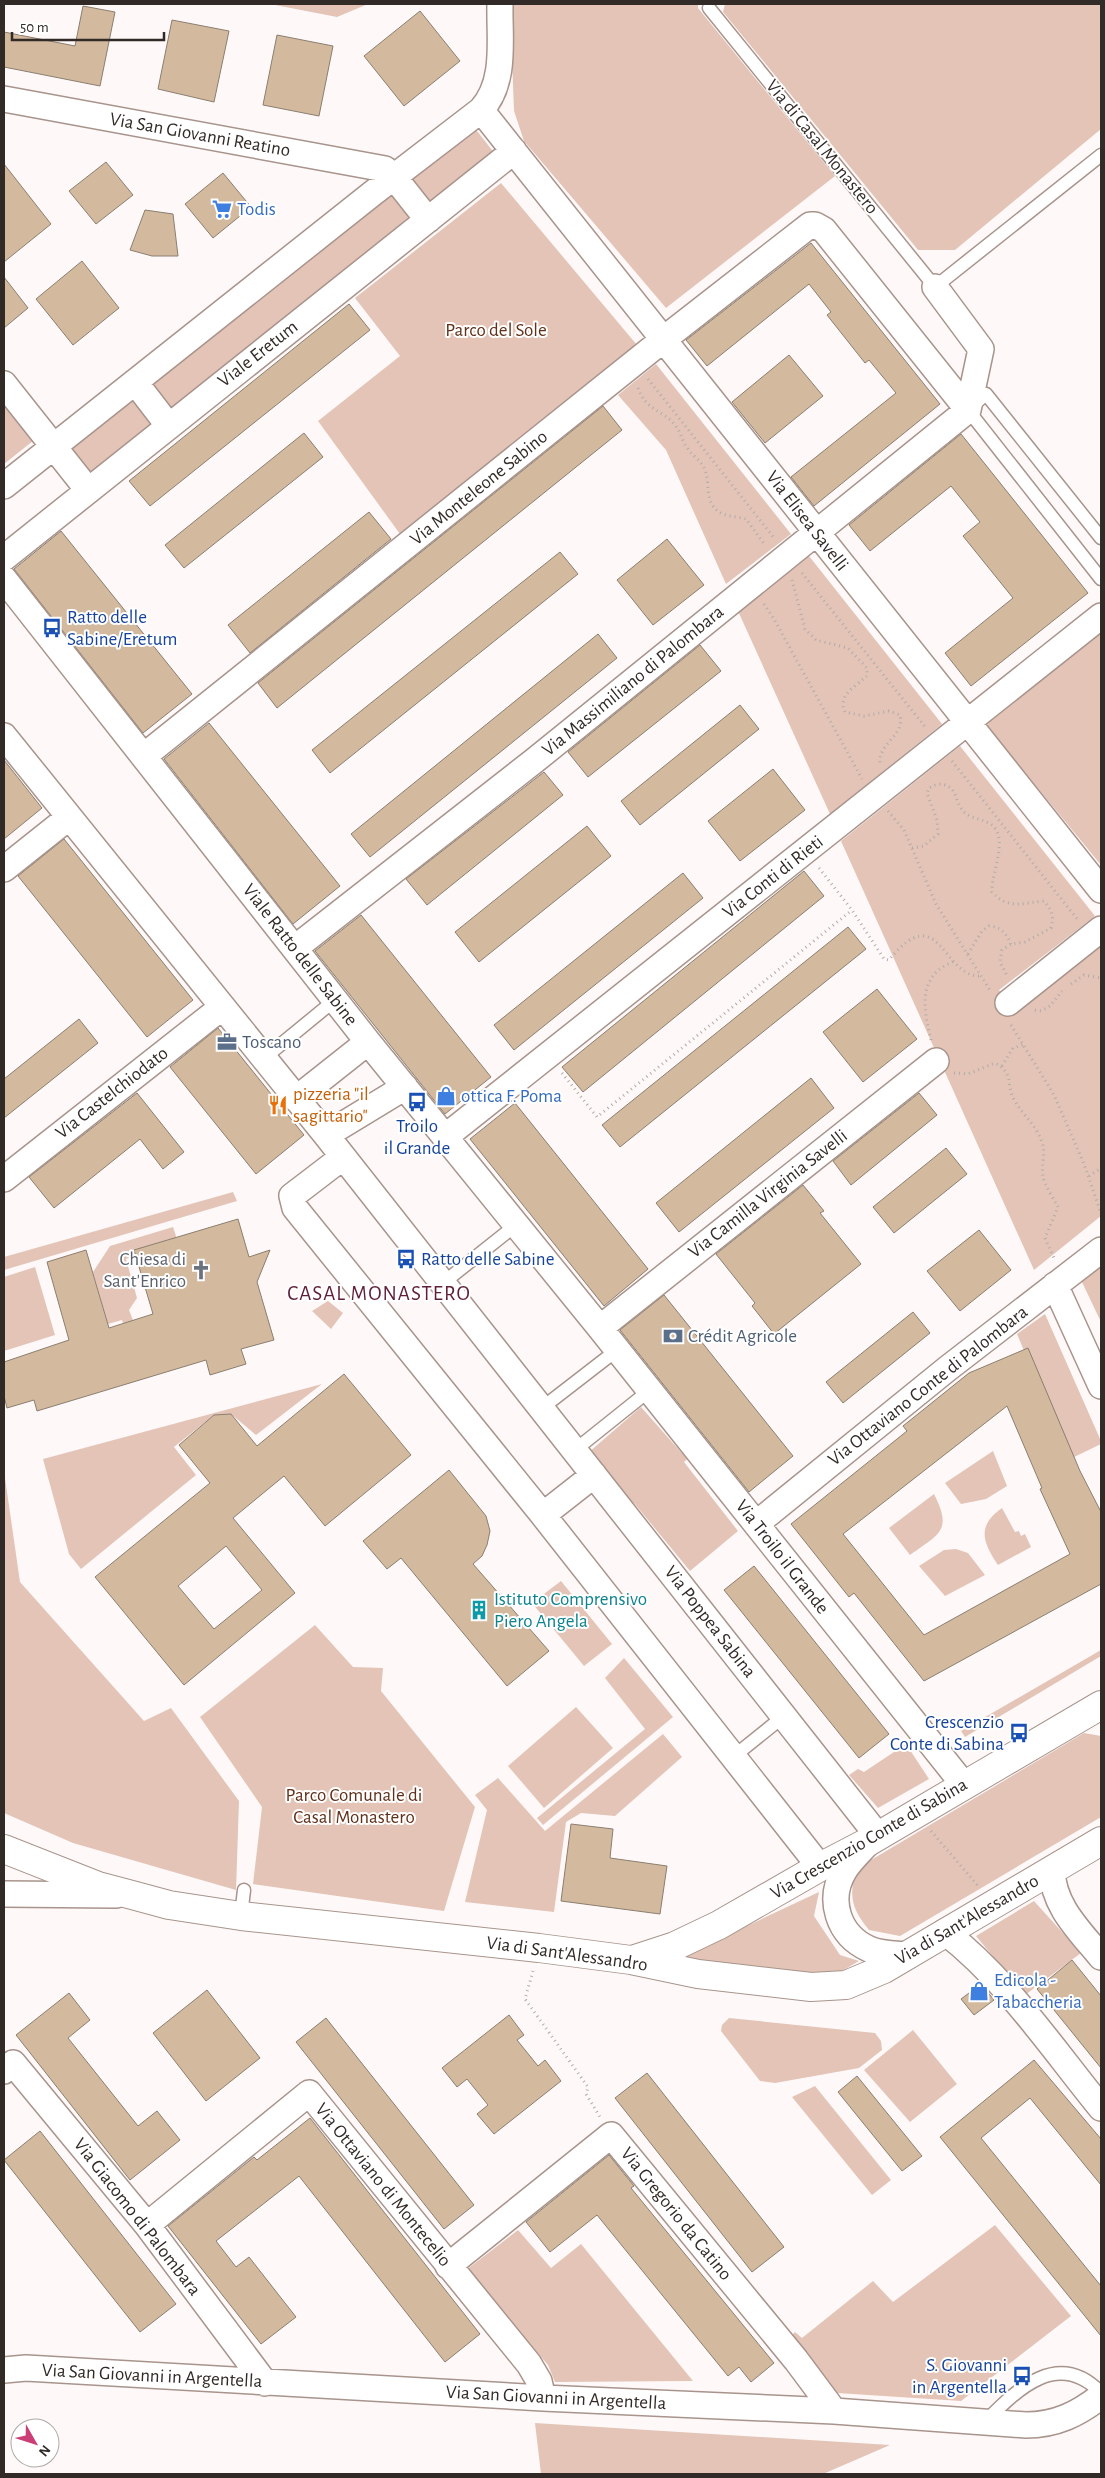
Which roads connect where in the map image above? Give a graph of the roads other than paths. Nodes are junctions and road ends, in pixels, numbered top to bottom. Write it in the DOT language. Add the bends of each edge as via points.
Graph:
graph roads {
  1 [pos="500,4"];
  2 [pos="708,8"];
  3 [pos="4,99"];
  4 [pos="481,110"];
  5 [pos="514,151"];
  6 [pos="1101,155"];
  7 [pos="394,177"];
  8 [pos="428,220"];
  9 [pos="936,287"];
  10 [pos="664,339"];
  11 [pos="135,382"];
  12 [pos="4,384"];
  13 [pos="968,410"];
  14 [pos="168,425"];
  15 [pos="53,446"];
  16 [pos="4,486"];
  17 [pos="88,490"];
  18 [pos="816,533"];
  19 [pos="1101,538"];
  20 [pos="4,558"];
  21 [pos="4,579"];
  22 [pos="1101,579"];
  23 [pos="1101,616"];
  24 [pos="969,722"];
  25 [pos="4,736"];
  26 [pos="144,756"];
  27 [pos="68,818"];
  28 [pos="4,869"];
  29 [pos="1101,890"];
  30 [pos="1096,933"];
  31 [pos="295,948"];
  32 [pos="335,1000"];
  33 [pos="1007,1006"];
  34 [pos="221,1008"];
  35 [pos="368,1042"];
  36 [pos="263,1059"];
  37 [pos="936,1061"];
  38 [pos="404,1086"];
  39 [pos="296,1099"];
  40 [pos="326,1135"];
  41 [pos="445,1137"];
  42 [pos="343,1157"];
  43 [pos="4,1179"];
  44 [pos="516,1225"];
  45 [pos="1101,1250"];
  46 [pos="1061,1281"];
  47 [pos="443,1283"];
  48 [pos="600,1328"];
  49 [pos="617,1350"];
  50 [pos="1101,1386"];
  51 [pos="650,1390"];
  52 [pos="542,1408"];
  53 [pos="575,1450"];
  54 [pos="594,1475"];
  55 [pos="543,1515"];
  56 [pos="756,1524"];
  57 [pos="1101,1705"];
  58 [pos="784,1716"];
  59 [pos="1089,1719"];
  60 [pos="733,1757"];
  61 [pos="964,1786"];
  62 [pos="873,1839"];
  63 [pos="1101,1841"];
  64 [pos="4,1849"];
  65 [pos="820,1867"];
  66 [pos="1052,1870"];
  67 [pos="4,1894"];
  68 [pos="132,1896"];
  69 [pos="945,1932"];
  70 [pos="907,1955"];
  71 [pos="1101,1956"];
  72 [pos="631,1960"];
  73 [pos="4,2071"];
  74 [pos="1101,2108"];
  75 [pos="147,2225"];
  76 [pos="448,2266"];
  77 [pos="4,2370"];
  78 [pos="265,2383"];
  79 [pos="1101,2395"];
  80 [pos="543,2398"];
  81 [pos="834,2410"];
  82 [pos="985,2422"];
  1 -- 4 [label="street" via="497,81"];
  2 -- 9 [label="lane, Via di Casal Monastero"];
  3 -- 7 [label="street, Via San Giovanni Reatino" via="385,169"];
  4 -- 5 [label="street, Via Elisea Savelli"];
  4 -- 7 [label="street"];
  5 -- 8 [label="street, Viale Eretum"];
  5 -- 10 [label="street, Via Elisea Savelli"];
  6 -- 9 [label="lane"];
  7 -- 8 [label="street"];
  7 -- 11 [label="street"];
  8 -- 14 [label="street, Viale Eretum"];
  9 -- 13 [label="street, Via di Casal Monastero" via="981,349"];
  10 -- 13 [label="street, Via Monteleone Sabino" via="806,228 816,225 824,230"];
  10 -- 18 [label="street, Via Elisea Savelli"];
  10 -- 26 [label="street, Via Monteleone Sabino"];
  11 -- 14 [label="street"];
  11 -- 15 [label="street"];
  12 -- 15 [label="street"];
  13 -- 18 [label="street, Via Massimiliano di Palombara"];
  13 -- 19 [label="lane" via="986,394"];
  13 -- 22 [label="lane"];
  14 -- 17 [label="street, Viale Eretum"];
  15 -- 16 [label="street"];
  15 -- 17 [label="street"];
  17 -- 20 [label="street, Viale Eretum"];
  18 -- 24 [label="street, Via Elisea Savelli"];
  18 -- 31 [label="street, Via Massimiliano di Palombara" via="534,761"];
  21 -- 26 [label="street, Viale Ratto delle Sabine"];
  23 -- 24 [label="street, Via Conti di Rieti"];
  24 -- 29 [label="street, Via Elisea Savelli"];
  24 -- 41 [label="street, Via Conti di Rieti"];
  25 -- 27 [label="street"];
  26 -- 31 [label="street, Viale Ratto delle Sabine"];
  27 -- 28 [label="street"];
  27 -- 34 [label="street"];
  30 -- 33 [label="street"];
  31 -- 32 [label="street, Viale Ratto delle Sabine"];
  32 -- 35 [label="street, Viale Ratto delle Sabine"];
  32 -- 36 [label="lane"];
  34 -- 36 [label="street"];
  34 -- 43 [label="street, Via Castelchiodato"];
  35 -- 38 [label="street, Viale Ratto delle Sabine"];
  35 -- 39 [label="street"];
  36 -- 39 [label="street"];
  37 -- 48 [label="street, Via Camilla Virginia Savelli"];
  38 -- 40 [label="street"];
  38 -- 41 [label="street, Viale Ratto delle Sabine"];
  39 -- 40 [label="street"];
  40 -- 42 [label="street"];
  41 -- 44 [label="street, Viale Ratto delle Sabine"];
  42 -- 47 [label="street"];
  42 -- 55 [label="street" via="292,1196 295,1208"];
  44 -- 47 [label="lane"];
  44 -- 48 [label="street, Viale Ratto delle Sabine"];
  45 -- 46 [label="street, Via Ottaviano Conte di Palombara"];
  46 -- 50 [label="street"];
  46 -- 56 [label="street, Via Ottaviano Conte di Palombara"];
  47 -- 52 [label="street"];
  48 -- 49 [label="street, Via Troilo il Grande"];
  49 -- 51 [label="street, Via Troilo il Grande"];
  49 -- 52 [label="lane"];
  51 -- 53 [label="lane"];
  51 -- 56 [label="street, Via Troilo il Grande"];
  52 -- 53 [label="street, Via Poppea Sabina"];
  53 -- 54 [label="street, Via Poppea Sabina"];
  54 -- 55 [label="street"];
  54 -- 58 [label="street, Via Poppea Sabina"];
  55 -- 60 [label="street"];
  56 -- 61 [label="street, Via Troilo il Grande"];
  57 -- 59 [label="street, Via Crescenzio Conte di Sabina"];
  58 -- 60 [label="lane"];
  58 -- 62 [label="street, Via Poppea Sabina"];
  59 -- 61 [label="street, Via Crescenzio Conte di Sabina"];
  60 -- 65 [label="street"];
  61 -- 62 [label="street, Via Crescenzio Conte di Sabina"];
  62 -- 65 [label="street, Via Crescenzio Conte di Sabina"];
  62 -- 70 [label="street" via="841,1878 836,1896 839,1920 852,1937 868,1949"];
  63 -- 66 [label="street, Via di Sant'Alessandro"];
  64 -- 68 [label="street, Via di Sant'Alessandro"];
  65 -- 72 [label="street, Via Crescenzio Conte di Sabina" via="691,1940"];
  66 -- 69 [label="street, Via di Sant'Alessandro"];
  66 -- 71 [label="street" via="1053,1889 1059,1902"];
  67 -- 68 [label="street"];
  68 -- 72 [label="street, Via di Sant'Alessandro" via="169,1905 242,1903"];
  69 -- 70 [label="street, Via di Sant'Alessandro"];
  69 -- 74 [label="street" via="994,1976"];
  70 -- 72 [label="street, Via di Sant'Alessandro" via="855,1982 828,1988 698,1974"];
  73 -- 75 [label="street, Via Giacomo di Palombara" via="13,2063"];
  75 -- 76 [label="street, Via Ottaviano di Montecelio" via="309,2092"];
  75 -- 78 [label="street, Via Giacomo di Palombara"];
  76 -- 80 [label="street, Via Ottaviano di Montecelio" via="529,2364 539,2381"];
  76 -- 81 [label="street, Via Gregorio da Catino" via="611,2135"];
  77 -- 78 [label="street, Via San Giovanni in Argentella" via="26,2368"];
  78 -- 80 [label="street, Via San Giovanni in Argentella"];
  79 -- 82 [label="street, Via San Giovanni in Argentella" via="1069,2417 1047,2424"];
  79 -- 82 [label="lane" via="1085,2378 1075,2374 1049,2375 1021,2390"];
  80 -- 81 [label="street, Via San Giovanni in Argentella"];
  81 -- 82 [label="street, Via San Giovanni in Argentella"];
}
